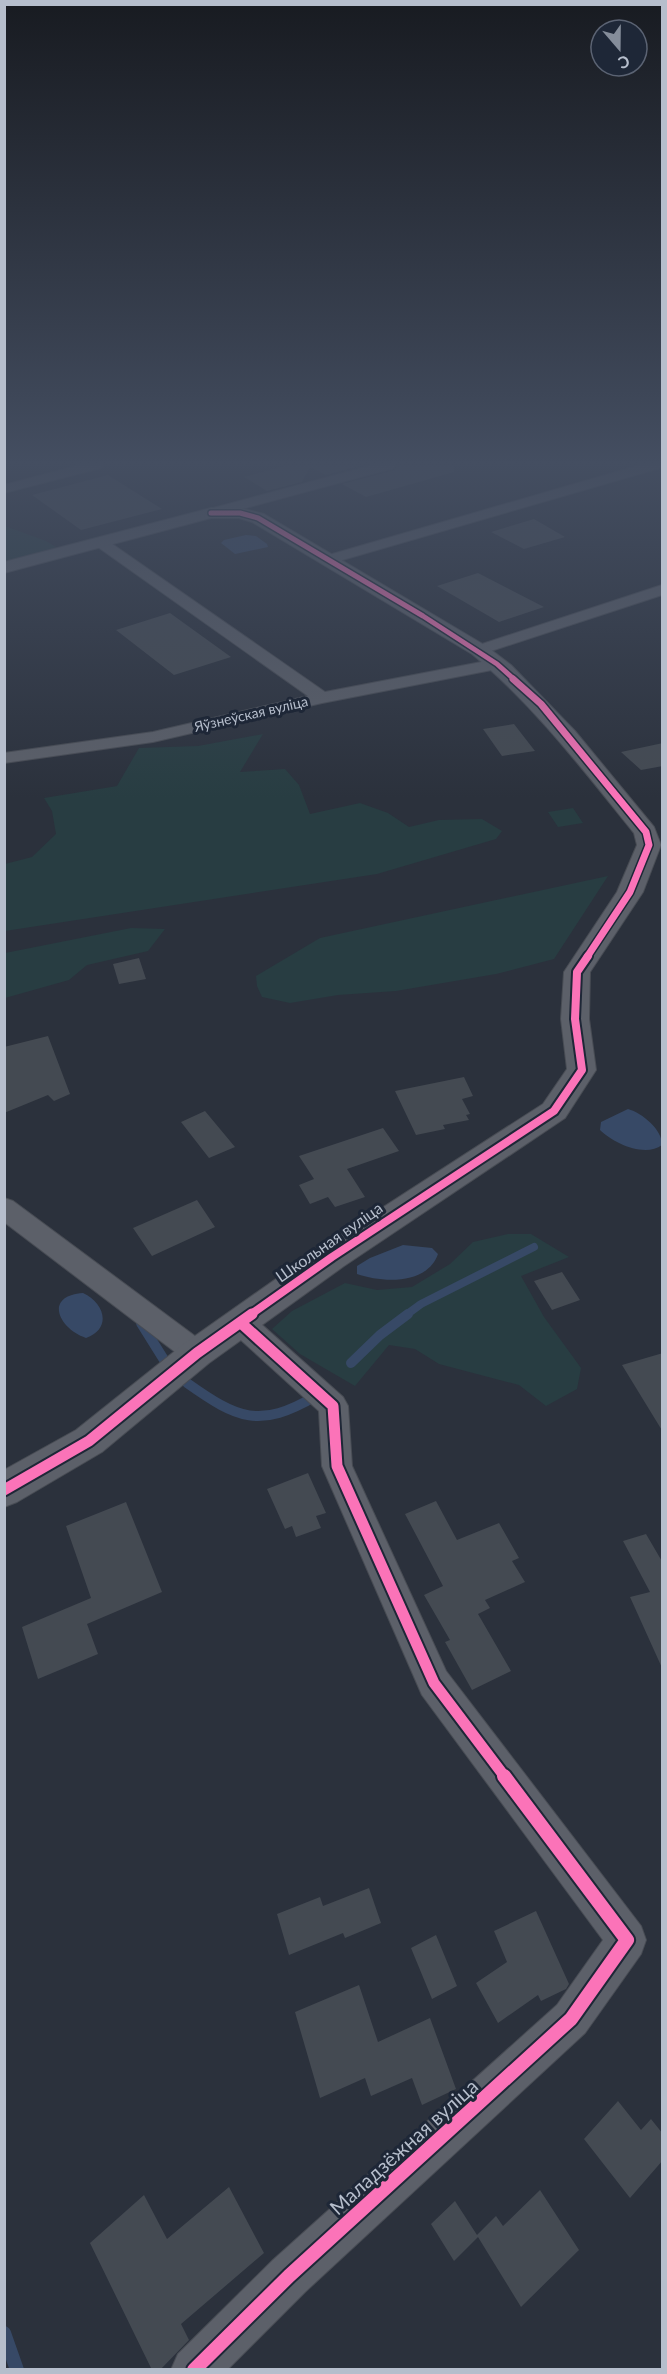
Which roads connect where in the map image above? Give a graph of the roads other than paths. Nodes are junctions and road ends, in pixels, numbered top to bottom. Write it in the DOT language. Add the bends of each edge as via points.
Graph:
graph roads {
  1 [pos="148,576"];
  2 [pos="353,576"];
  3 [pos="663,590"];
  4 [pos="488,657"];
  5 [pos="322,698"];
  6 [pos="4,758"];
  7 [pos="4,1208"];
  8 [pos="241,1323"];
  9 [pos="197,1353"];
  10 [pos="4,1490"];
  11 [pos="194,2370"];
  1 -- 5 [label="street"];
  2 -- 4 [label="street"];
  3 -- 4 [label="street, Яўзнеўская вуліца"];
  4 -- 5 [label="street, Яўзнеўская вуліца"];
  4 -- 8 [label="street, Школьная вуліца" via="541,704 646,832 649,845 630,892 577,972 575,1019 582,1070 554,1111 332,1257"];
  5 -- 6 [label="street, Яўзнеўская вуліца" via="153,737"];
  7 -- 9 [label="street"];
  8 -- 9 [label="street, Школьная вуліца"];
  8 -- 11 [label="street, Маладзёжная вуліца" via="333,1406 337,1466 434,1683 627,1940 571,2019 298,2268"];
  9 -- 10 [label="street, Школьная вуліца" via="89,1441"];
}
